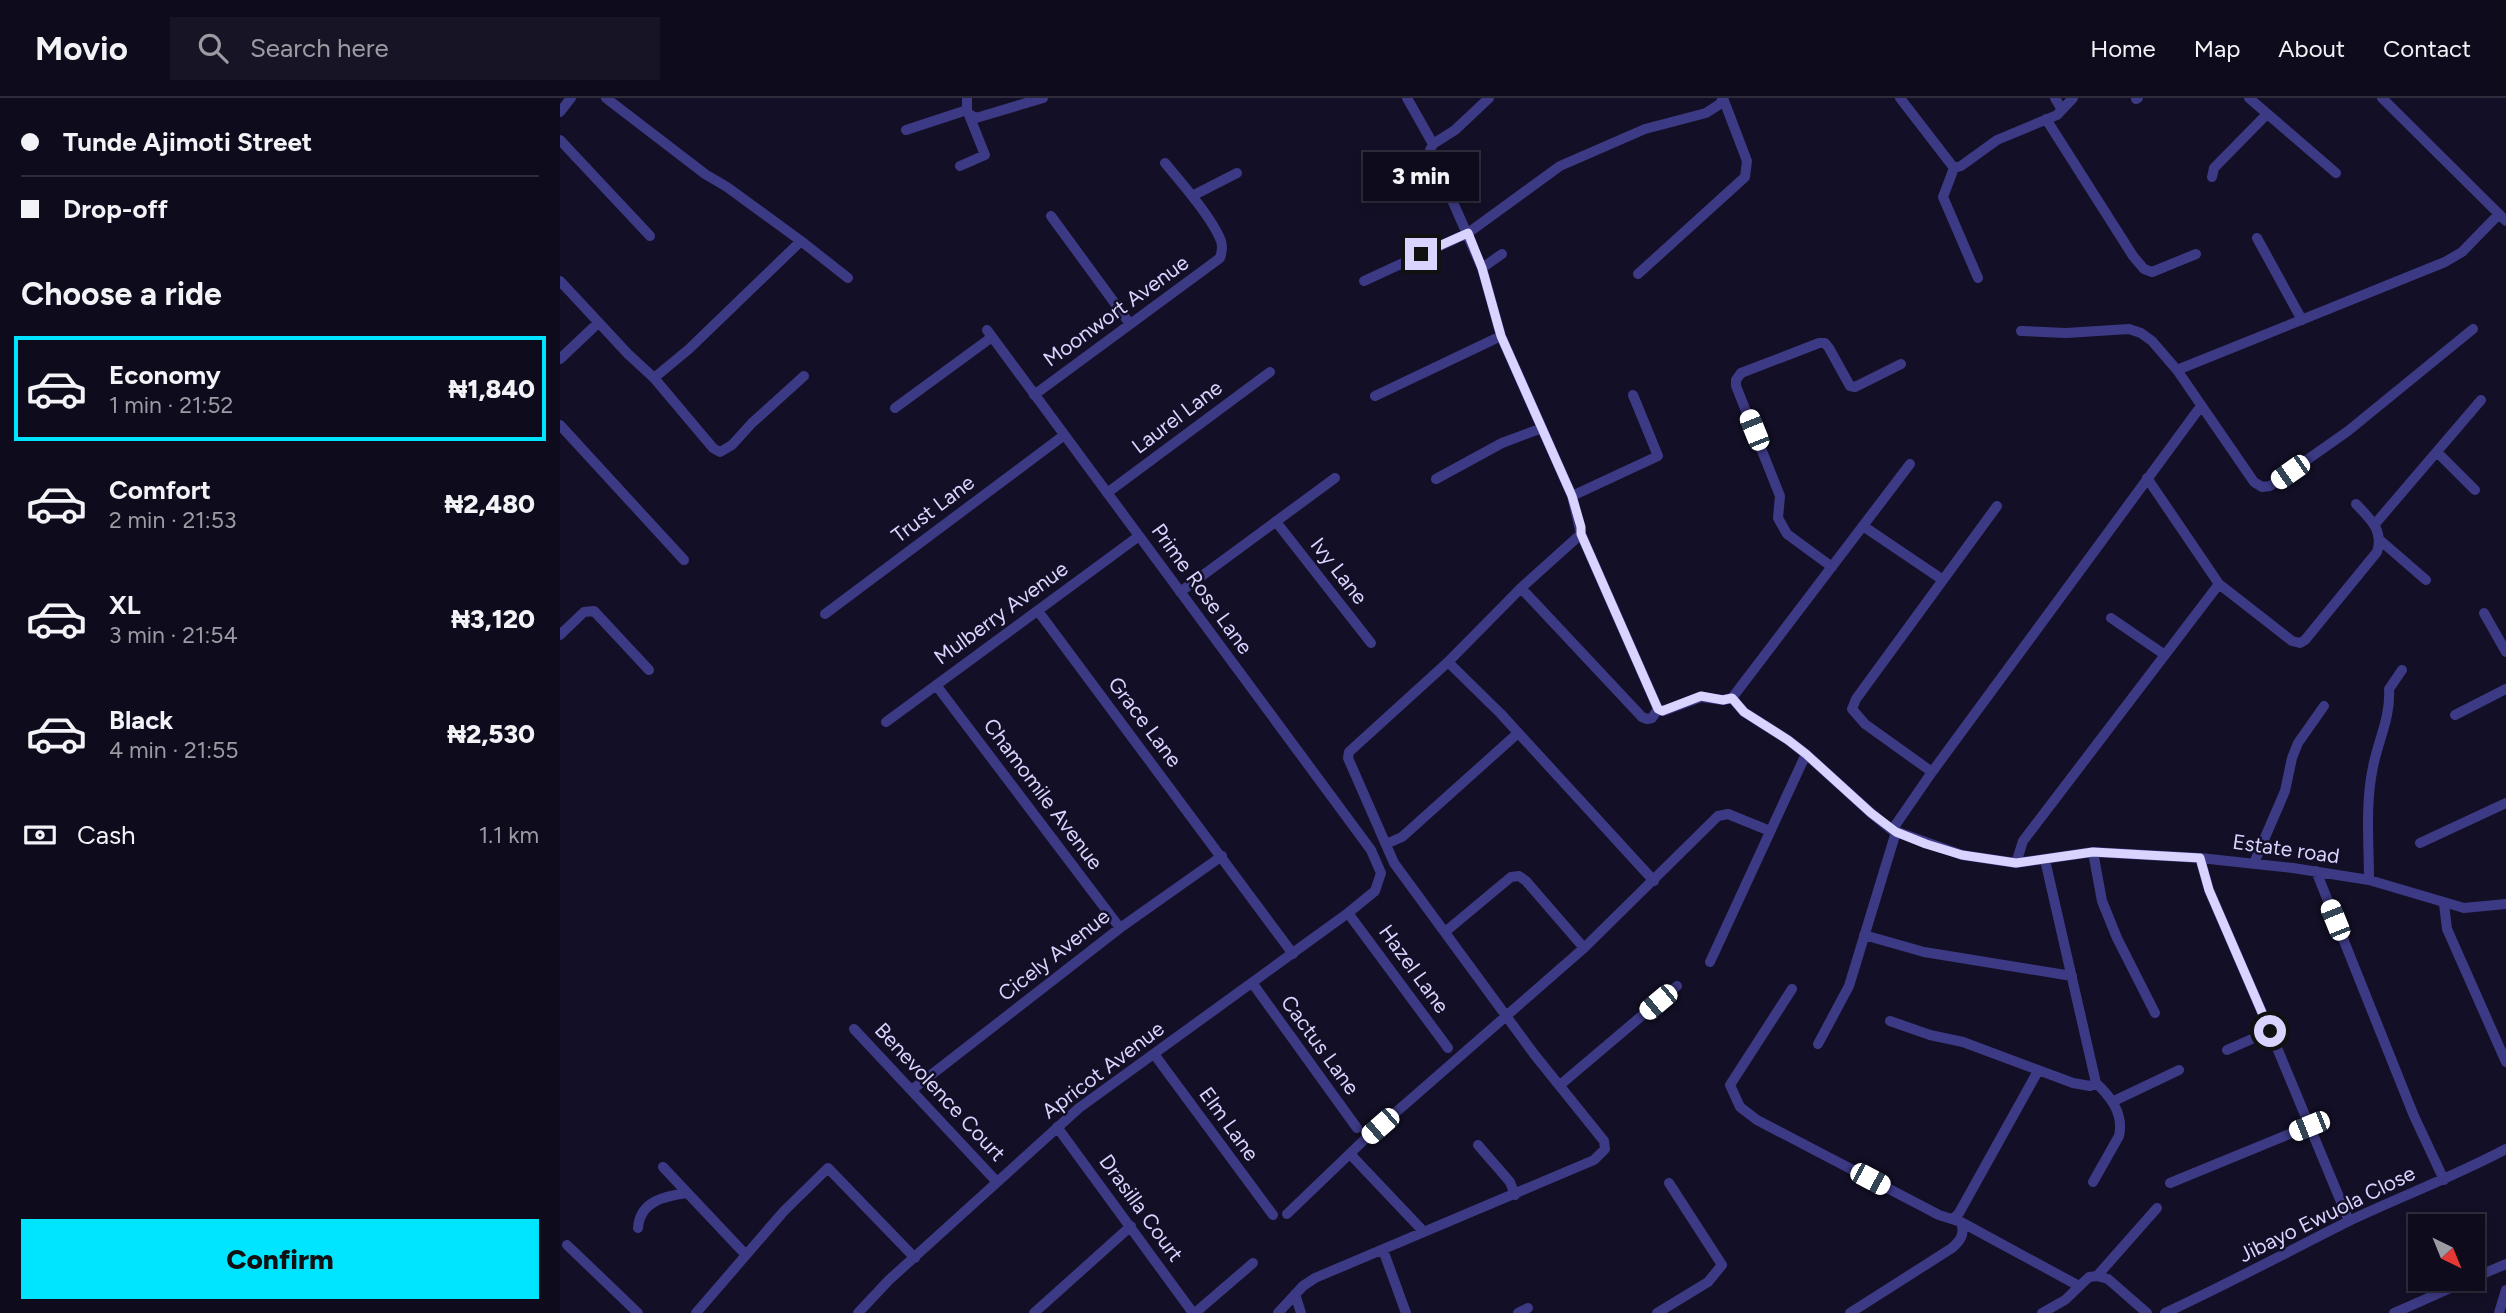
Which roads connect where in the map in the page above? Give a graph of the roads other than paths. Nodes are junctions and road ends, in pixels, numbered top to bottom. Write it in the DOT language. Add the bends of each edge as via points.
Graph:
graph roads {
  1 [pos="571,98"];
  2 [pos="606,98"];
  3 [pos="967,98"];
  4 [pos="1043,98"];
  5 [pos="1407,98"];
  6 [pos="1489,98"];
  7 [pos="1723,98"];
  8 [pos="1899,98"];
  9 [pos="2055,98"];
  10 [pos="2073,98"];
  11 [pos="2249,98"];
  12 [pos="2382,98"];
  13 [pos="2063,110"];
  14 [pos="560,112"];
  15 [pos="969,113"];
  16 [pos="2267,114"];
  17 [pos="2046,119"];
  18 [pos="906,130"];
  19 [pos="560,139"];
  20 [pos="1433,144"];
  21 [pos="1165,163"];
  22 [pos="960,166"];
  23 [pos="1954,168"];
  24 [pos="1237,173"];
  25 [pos="2336,173"];
  26 [pos="2212,177"];
  27 [pos="1192,196"];
  28 [pos="1051,216"];
  29 [pos="2502,217"];
  30 [pos="1468,233"];
  31 [pos="650,236"];
  32 [pos="2257,238"];
  33 [pos="801,241"];
  34 [pos="1502,254"];
  35 [pos="2196,254"];
  36 [pos="1482,268"];
  37 [pos="1638,274"];
  38 [pos="848,278"];
  39 [pos="1978,278"];
  40 [pos="560,281"];
  41 [pos="1364,281"];
  42 [pos="2302,320"];
  43 [pos="598,323"];
  44 [pos="1130,324"];
  45 [pos="2473,329"];
  46 [pos="2021,331"];
  47 [pos="1501,336"];
  48 [pos="560,359"];
  49 [pos="1901,363"];
  50 [pos="2177,370"];
  51 [pos="1270,372"];
  52 [pos="804,376"];
  53 [pos="654,378"];
  54 [pos="1034,395"];
  55 [pos="1633,395"];
  56 [pos="1375,396"];
  57 [pos="2481,400"];
  58 [pos="2201,406"];
  59 [pos="895,408"];
  60 [pos="560,425"];
  61 [pos="1542,428"];
  62 [pos="1063,436"];
  63 [pos="2437,452"];
  64 [pos="1910,464"];
  65 [pos="1335,478"];
  66 [pos="2147,478"];
  67 [pos="1436,479"];
  68 [pos="2475,490"];
  69 [pos="1107,493"];
  70 [pos="1572,496"];
  71 [pos="2356,504"];
  72 [pos="1997,506"];
  73 [pos="1277,523"];
  74 [pos="2375,524"];
  75 [pos="1863,526"];
  76 [pos="1581,534"];
  77 [pos="1139,536"];
  78 [pos="2381,541"];
  79 [pos="684,560"];
  80 [pos="1832,567"];
  81 [pos="1943,580"];
  82 [pos="2426,580"];
  83 [pos="2219,584"];
  84 [pos="1521,588"];
  85 [pos="1180,592"];
  86 [pos="1038,611"];
  87 [pos="2484,613"];
  88 [pos="825,614"];
  89 [pos="2111,618"];
  90 [pos="560,635"];
  91 [pos="1371,643"];
  92 [pos="2506,652"];
  93 [pos="2165,655"];
  94 [pos="1448,662"];
  95 [pos="649,670"];
  96 [pos="2402,670"];
  97 [pos="936,685"];
  98 [pos="2506,689"];
  99 [pos="1732,698"];
  100 [pos="2324,706"];
  101 [pos="1658,709"];
  102 [pos="2455,715"];
  103 [pos="886,722"];
  104 [pos="1518,733"];
  105 [pos="1806,754"];
  106 [pos="1932,772"];
  107 [pos="2506,803"];
  108 [pos="1770,831"];
  109 [pos="1894,831"];
  110 [pos="1386,844"];
  111 [pos="2420,844"];
  112 [pos="2093,852"];
  113 [pos="1222,856"];
  114 [pos="2200,858"];
  115 [pos="2045,860"];
  116 [pos="2016,863"];
  117 [pos="2254,863"];
  118 [pos="2316,871"];
  119 [pos="1381,873"];
  120 [pos="2370,880"];
  121 [pos="1654,881"];
  122 [pos="2444,904"];
  123 [pos="2506,904"];
  124 [pos="1348,913"];
  125 [pos="1120,928"];
  126 [pos="1445,932"];
  127 [pos="1864,935"];
  128 [pos="1584,948"];
  129 [pos="1293,954"];
  130 [pos="1710,962"];
  131 [pos="2071,976"];
  132 [pos="1253,984"];
  133 [pos="1677,986"];
  134 [pos="1793,989"];
  135 [pos="2155,1013"];
  136 [pos="1507,1017"];
  137 [pos="1890,1021"];
  138 [pos="854,1028"];
  139 [pos="2270,1031"];
  140 [pos="1818,1044"];
  141 [pos="1448,1048"];
  142 [pos="2227,1050"];
  143 [pos="1154,1054"];
  144 [pos="2506,1062"];
  145 [pos="2179,1070"];
  146 [pos="2038,1071"];
  147 [pos="2096,1083"];
  148 [pos="1560,1085"];
  149 [pos="913,1089"];
  150 [pos="2114,1101"];
  151 [pos="2309,1126"];
  152 [pos="1057,1127"];
  153 [pos="1357,1128"];
  154 [pos="1478,1145"];
  155 [pos="2506,1149"];
  156 [pos="1350,1154"];
  157 [pos="663,1167"];
  158 [pos="2444,1180"];
  159 [pos="997,1182"];
  160 [pos="2093,1182"];
  161 [pos="1669,1183"];
  162 [pos="2170,1183"];
  163 [pos="687,1193"];
  164 [pos="1516,1195"];
  165 [pos="2157,1208"];
  166 [pos="1287,1214"];
  167 [pos="1273,1215"];
  168 [pos="1957,1220"];
  169 [pos="2349,1222"];
  170 [pos="1131,1226"];
  171 [pos="638,1228"];
  172 [pos="1424,1232"];
  173 [pos="567,1245"];
  174 [pos="1382,1250"];
  175 [pos="746,1255"];
  176 [pos="915,1258"];
  177 [pos="1253,1263"];
  178 [pos="2506,1264"];
  179 [pos="2485,1273"];
  180 [pos="2097,1276"];
  181 [pos="2079,1286"];
  182 [pos="2506,1290"];
  183 [pos="2442,1292"];
  184 [pos="1295,1294"];
  185 [pos="1678,1308"];
  186 [pos="638,1313"];
  187 [pos="696,1313"];
  188 [pos="858,1313"];
  189 [pos="1034,1313"];
  190 [pos="1194,1313"];
  191 [pos="1278,1313"];
  192 [pos="1301,1313"];
  193 [pos="1406,1313"];
  194 [pos="1657,1313"];
  195 [pos="1850,1313"];
  196 [pos="2042,1313"];
  197 [pos="2147,1313"];
  198 [pos="2165,1313"];
  199 [pos="2394,1313"];
  200 [pos="2499,1313"];
  1 -- 14 [label="street"];
  2 -- 33 [label="street"];
  3 -- 15 [label="street"];
  4 -- 15 [label="street" via="976,118"];
  5 -- 20 [label="street"];
  6 -- 20 [label="street"];
  7 -- 30 [label="street" via="1706,113 1645,129 1560,166"];
  7 -- 37 [label="street" via="1747,161 1745,177"];
  8 -- 23 [label="street"];
  9 -- 13 [label="street"];
  10 -- 13 [label="street"];
  11 -- 16 [label="street"];
  12 -- 29 [label="street"];
  13 -- 17 [label="street"];
  15 -- 18 [label="street"];
  15 -- 22 [label="street" via="985,155"];
  16 -- 25 [label="street"];
  16 -- 26 [label="street" via="2214,168"];
  17 -- 23 [label="street" via="1997,140"];
  17 -- 35 [label="street" via="2144,269 2152,272"];
  19 -- 31 [label="street"];
  20 -- 30 [label="street" via="1430,150"];
  21 -- 27 [label="street"];
  23 -- 39 [label="street" via="1943,197"];
  24 -- 27 [label="street"];
  27 -- 44 [label="street, Moonwort Avenue" via="1220,240 1220,258"];
  28 -- 44 [label="street"];
  29 -- 42 [label="street" via="2455,257"];
  30 -- 36 [label="street"];
  30 -- 41 [label="street"];
  32 -- 42 [label="street"];
  33 -- 38 [label="street"];
  33 -- 53 [label="street"];
  34 -- 36 [label="street"];
  36 -- 47 [label="street"];
  40 -- 43 [label="street"];
  42 -- 50 [label="street"];
  43 -- 48 [label="street"];
  43 -- 53 [label="street"];
  44 -- 54 [label="street, Moonwort Avenue"];
  45 -- 58 [label="street" via="2348,431 2270,486 2254,482"];
  46 -- 50 [label="street" via="2129,330 2152,341"];
  47 -- 56 [label="street"];
  47 -- 61 [label="street"];
  49 -- 80 [label="street" via="1850,386 1829,348 1819,343 1741,373 1736,380 1780,496 1782,528"];
  50 -- 58 [label="street"];
  51 -- 69 [label="street, Laurel Lane"];
  52 -- 53 [label="street" via="732,446 720,452"];
  54 -- 59 [label="street, Prime Rose Lane" via="989,333"];
  54 -- 62 [label="street, Prime Rose Lane"];
  55 -- 70 [label="street" via="1658,456"];
  57 -- 63 [label="street"];
  58 -- 66 [label="street"];
  60 -- 79 [label="street"];
  61 -- 67 [label="street" via="1502,443"];
  61 -- 70 [label="street"];
  62 -- 69 [label="street, Prime Rose Lane"];
  62 -- 88 [label="street, Trust Lane"];
  63 -- 68 [label="street"];
  63 -- 74 [label="street"];
  64 -- 75 [label="street"];
  65 -- 73 [label="street"];
  66 -- 83 [label="street"];
  66 -- 106 [label="street"];
  69 -- 77 [label="street, Prime Rose Lane"];
  70 -- 76 [label="street"];
  71 -- 74 [label="street"];
  72 -- 81 [label="street"];
  73 -- 85 [label="street"];
  73 -- 91 [label="street, Ivy Lane"];
  74 -- 78 [label="street"];
  75 -- 80 [label="street"];
  75 -- 81 [label="street"];
  76 -- 84 [label="street"];
  76 -- 101 [label="street"];
  77 -- 85 [label="street, Prime Rose Lane"];
  77 -- 86 [label="street, Mulberry Avenue"];
  78 -- 82 [label="street"];
  78 -- 83 [label="street" via="2377,552 2300,643 2291,641"];
  80 -- 99 [label="street"];
  81 -- 106 [label="street" via="1852,709 1865,724"];
  83 -- 93 [label="street"];
  84 -- 94 [label="street"];
  84 -- 101 [label="street" via="1642,717 1652,718"];
  85 -- 119 [label="street, Prime Rose Lane" via="1371,850"];
  86 -- 97 [label="street, Mulberry Avenue"];
  86 -- 113 [label="street, Grace Lane"];
  87 -- 92 [label="street"];
  89 -- 93 [label="street"];
  90 -- 95 [label="street" via="584,612 594,611"];
  93 -- 116 [label="street" via="2023,841"];
  94 -- 104 [label="street"];
  94 -- 110 [label="street" via="1349,752"];
  96 -- 120 [label="street" via="2389,689 2391,701 2373,767 2368,807"];
  97 -- 103 [label="street, Mulberry Avenue"];
  97 -- 125 [label="street, Chamomile Avenue"];
  98 -- 102 [label="street"];
  99 -- 101 [label="street" via="1701,696"];
  99 -- 105 [label="street, Estate road" via="1744,712"];
  100 -- 117 [label="street" via="2298,743 2285,791"];
  104 -- 110 [label="street" via="1402,837"];
  104 -- 121 [label="street"];
  105 -- 108 [label="street"];
  105 -- 109 [label="street, Estate road"];
  106 -- 109 [label="street"];
  107 -- 111 [label="street"];
  108 -- 121 [label="street" via="1728,814 1718,816"];
  108 -- 130 [label="street"];
  109 -- 116 [label="street, Estate road" via="1962,855"];
  109 -- 127 [label="street"];
  110 -- 126 [label="street" via="1394,863"];
  112 -- 114 [label="street, Estate road"];
  112 -- 115 [label="street, Estate road"];
  112 -- 135 [label="street" via="2102,901"];
  113 -- 125 [label="street, Cicely Avenue"];
  113 -- 129 [label="street, Grace Lane"];
  114 -- 117 [label="street, Estate road"];
  114 -- 139 [label="street" via="2209,890"];
  115 -- 116 [label="street, Estate road"];
  115 -- 131 [label="street"];
  117 -- 118 [label="street, Estate road"];
  118 -- 120 [label="street, Estate road"];
  118 -- 158 [label="street"];
  119 -- 124 [label="street, Apricot Avenue" via="1375,891"];
  120 -- 122 [label="street, Estate road"];
  121 -- 128 [label="street"];
  122 -- 123 [label="street, Estate road" via="2464,908"];
  122 -- 144 [label="street" via="2447,929"];
  124 -- 129 [label="street, Apricot Avenue"];
  124 -- 141 [label="street, Hazel Lane"];
  125 -- 149 [label="street, Cicely Avenue"];
  126 -- 128 [label="street" via="1511,877 1519,876"];
  126 -- 136 [label="street"];
  127 -- 131 [label="street" via="1923,951"];
  127 -- 140 [label="street" via="1849,986"];
  128 -- 136 [label="street"];
  129 -- 132 [label="street, Apricot Avenue"];
  131 -- 147 [label="street"];
  132 -- 143 [label="street, Apricot Avenue"];
  132 -- 153 [label="street, Cactus Lane"];
  133 -- 148 [label="street"];
  134 -- 168 [label="street" via="1730,1085 1740,1107 1939,1215"];
  136 -- 148 [label="street"];
  136 -- 156 [label="street"];
  137 -- 146 [label="street" via="1964,1042"];
  138 -- 149 [label="street, Benevolence Court"];
  139 -- 142 [label="street"];
  139 -- 151 [label="street"];
  143 -- 152 [label="street, Apricot Avenue"];
  143 -- 167 [label="street, Elm Lane"];
  145 -- 150 [label="street"];
  146 -- 147 [label="street" via="2073,1083"];
  146 -- 168 [label="street"];
  147 -- 150 [label="street"];
  148 -- 164 [label="street" via="1604,1141 1605,1149 1594,1160"];
  149 -- 159 [label="street, Benevolence Court"];
  150 -- 160 [label="street" via="2119,1136"];
  151 -- 162 [label="street"];
  151 -- 169 [label="street"];
  152 -- 159 [label="street, Apricot Avenue"];
  152 -- 170 [label="street, Drasilla Court"];
  154 -- 164 [label="street"];
  155 -- 158 [label="street, Jibayo Ewuola Close"];
  156 -- 166 [label="street"];
  156 -- 172 [label="street"];
  157 -- 163 [label="street"];
  158 -- 169 [label="street, Jibayo Ewuola Close"];
  159 -- 176 [label="street, Apricot Avenue"];
  161 -- 185 [label="street" via="1722,1265"];
  163 -- 171 [label="street" via="652,1202 644,1209"];
  163 -- 175 [label="street"];
  164 -- 172 [label="street"];
  165 -- 180 [label="street"];
  168 -- 181 [label="street"];
  168 -- 195 [label="street" via="1964,1231 1952,1248"];
  169 -- 198 [label="street, Jibayo Ewuola Close"];
  170 -- 189 [label="street"];
  170 -- 190 [label="street, Drasilla Court"];
  172 -- 174 [label="street"];
  173 -- 186 [label="street"];
  174 -- 184 [label="street" via="1315,1278"];
  174 -- 193 [label="street"];
  175 -- 176 [label="street" via="829,1168"];
  175 -- 187 [label="street"];
  176 -- 188 [label="street, Apricot Avenue"];
  177 -- 190 [label="street"];
  178 -- 179 [label="street"];
  180 -- 181 [label="street"];
  180 -- 197 [label="street" via="2108,1279"];
  181 -- 196 [label="street"];
  182 -- 200 [label="street"];
  183 -- 199 [label="street"];
  184 -- 191 [label="street"];
  184 -- 192 [label="street"];
  185 -- 194 [label="street"];
}
